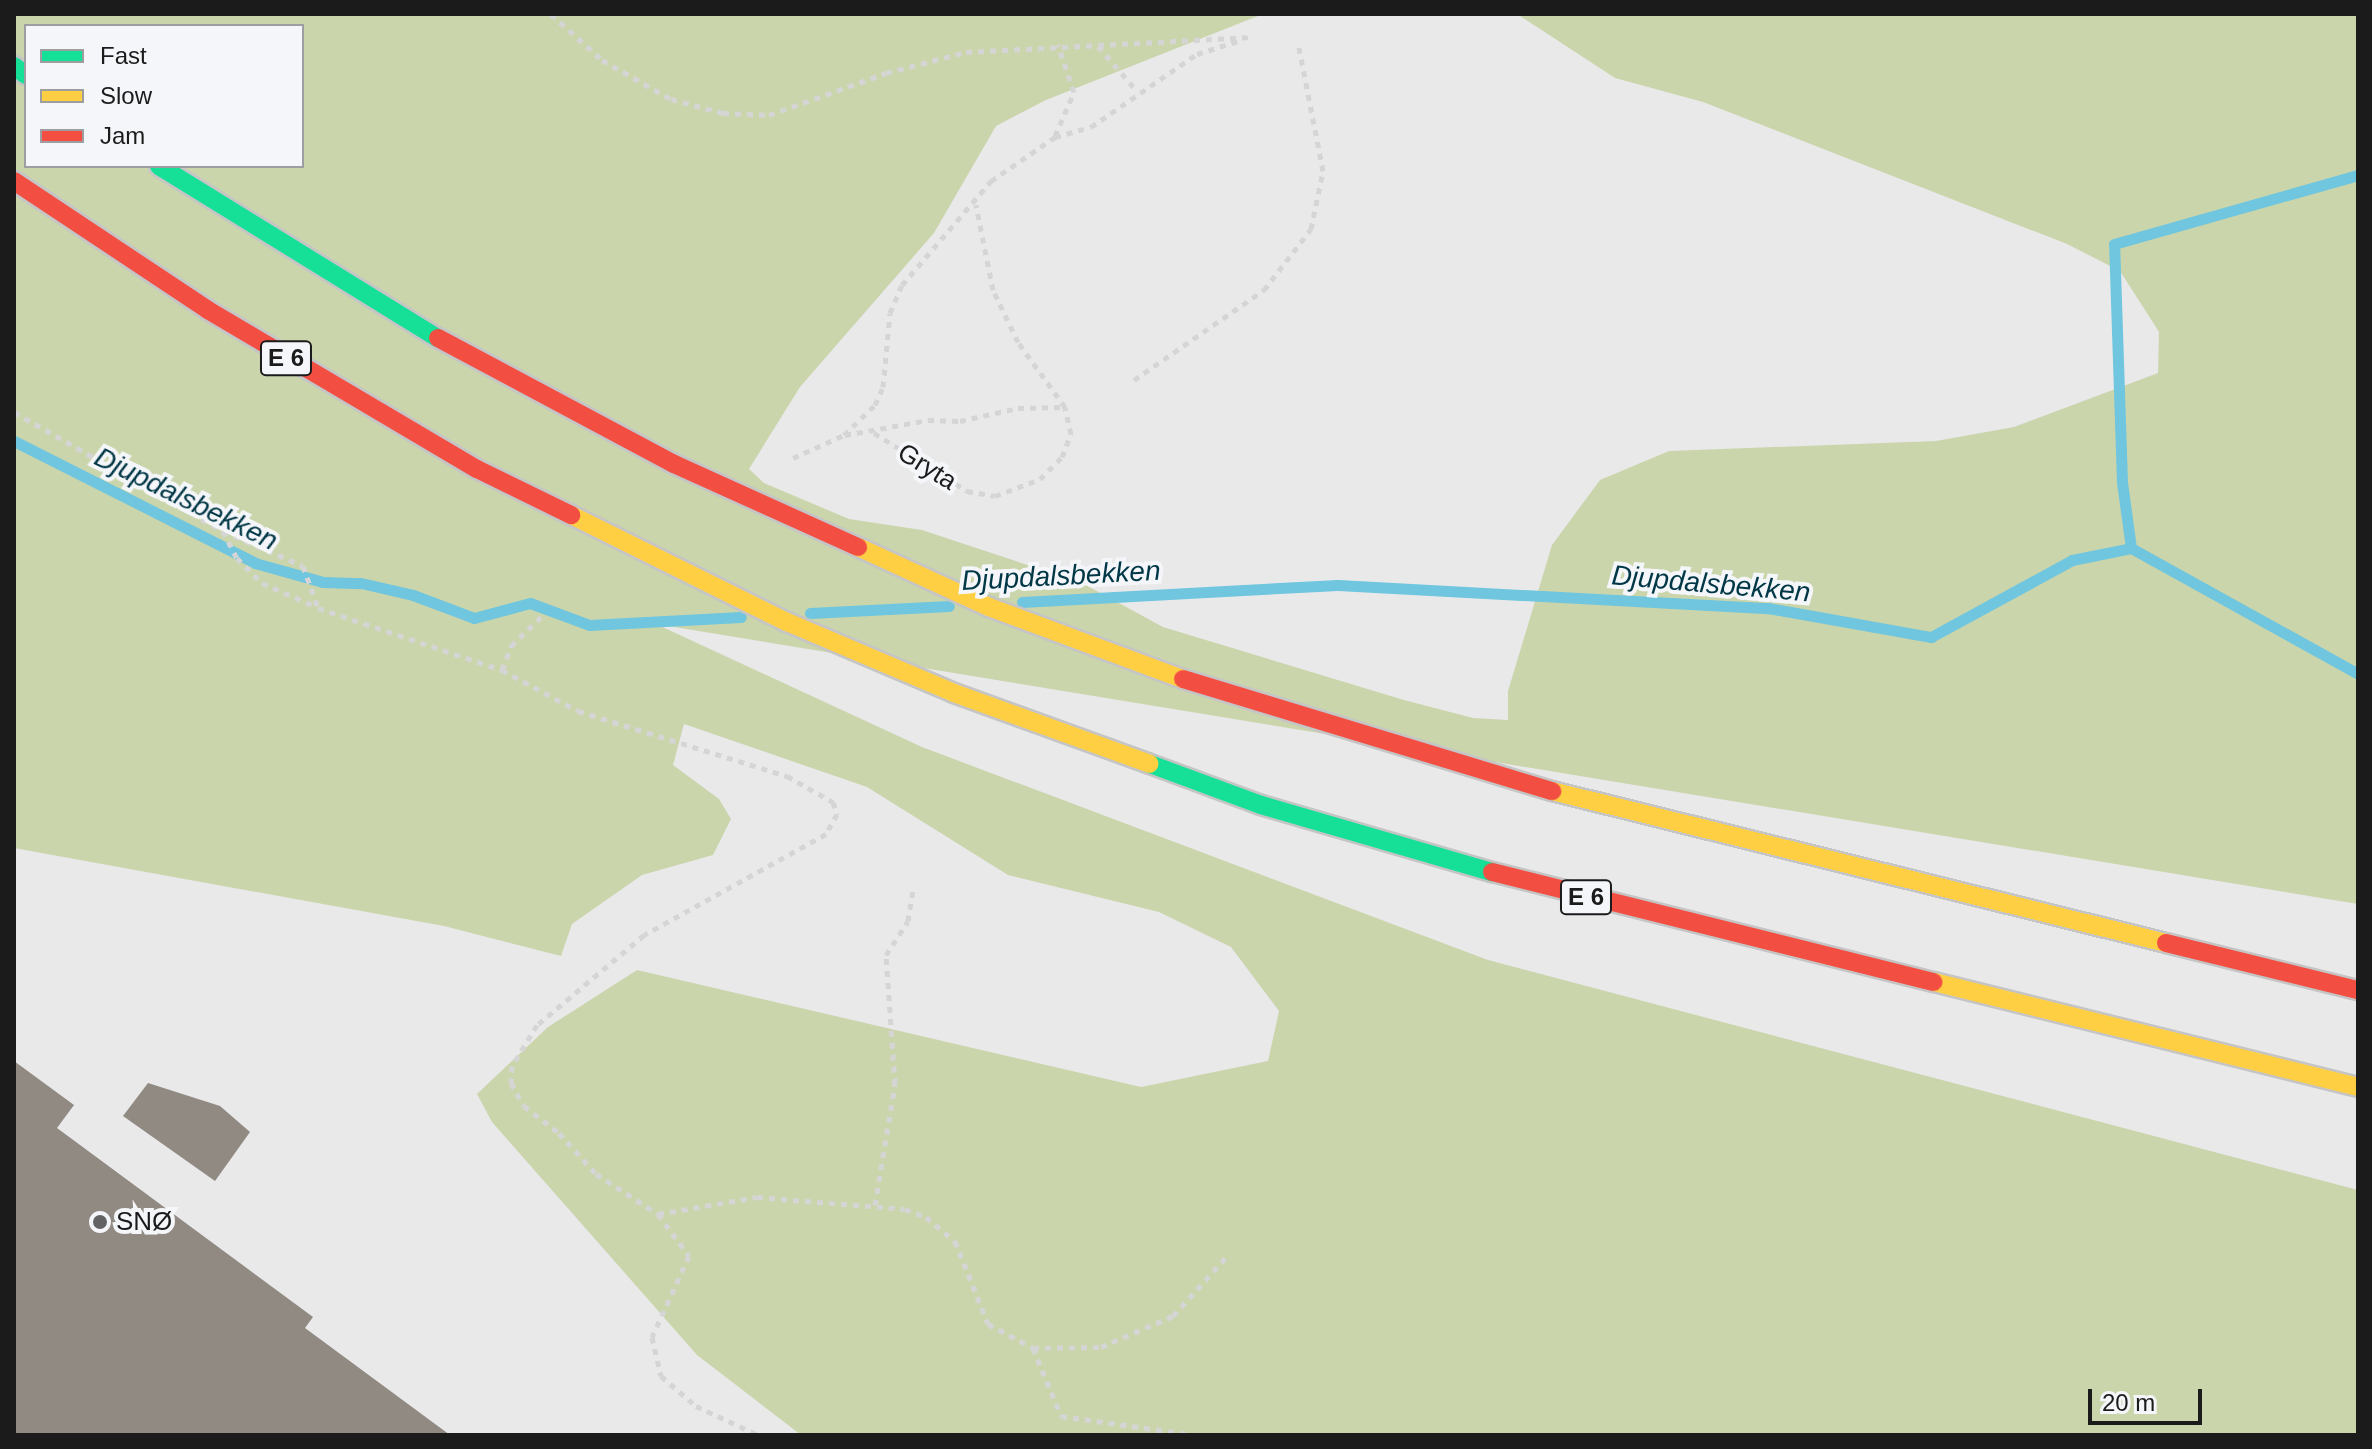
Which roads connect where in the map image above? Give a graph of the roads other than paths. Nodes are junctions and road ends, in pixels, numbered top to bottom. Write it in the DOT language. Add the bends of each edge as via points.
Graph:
graph roads {
  1 [pos="162,168"];
  2 [pos="14,181"];
  3 [pos="2358,990"];
  4 [pos="2358,1087"];
  1 -- 3 [label="highway" via="367,297 674,464 989,607 1146,666 1289,715 1552,791"];
  2 -- 4 [label="highway, E 6" via="208,310 477,469 787,622 954,693 1261,805 1527,882"];
}
